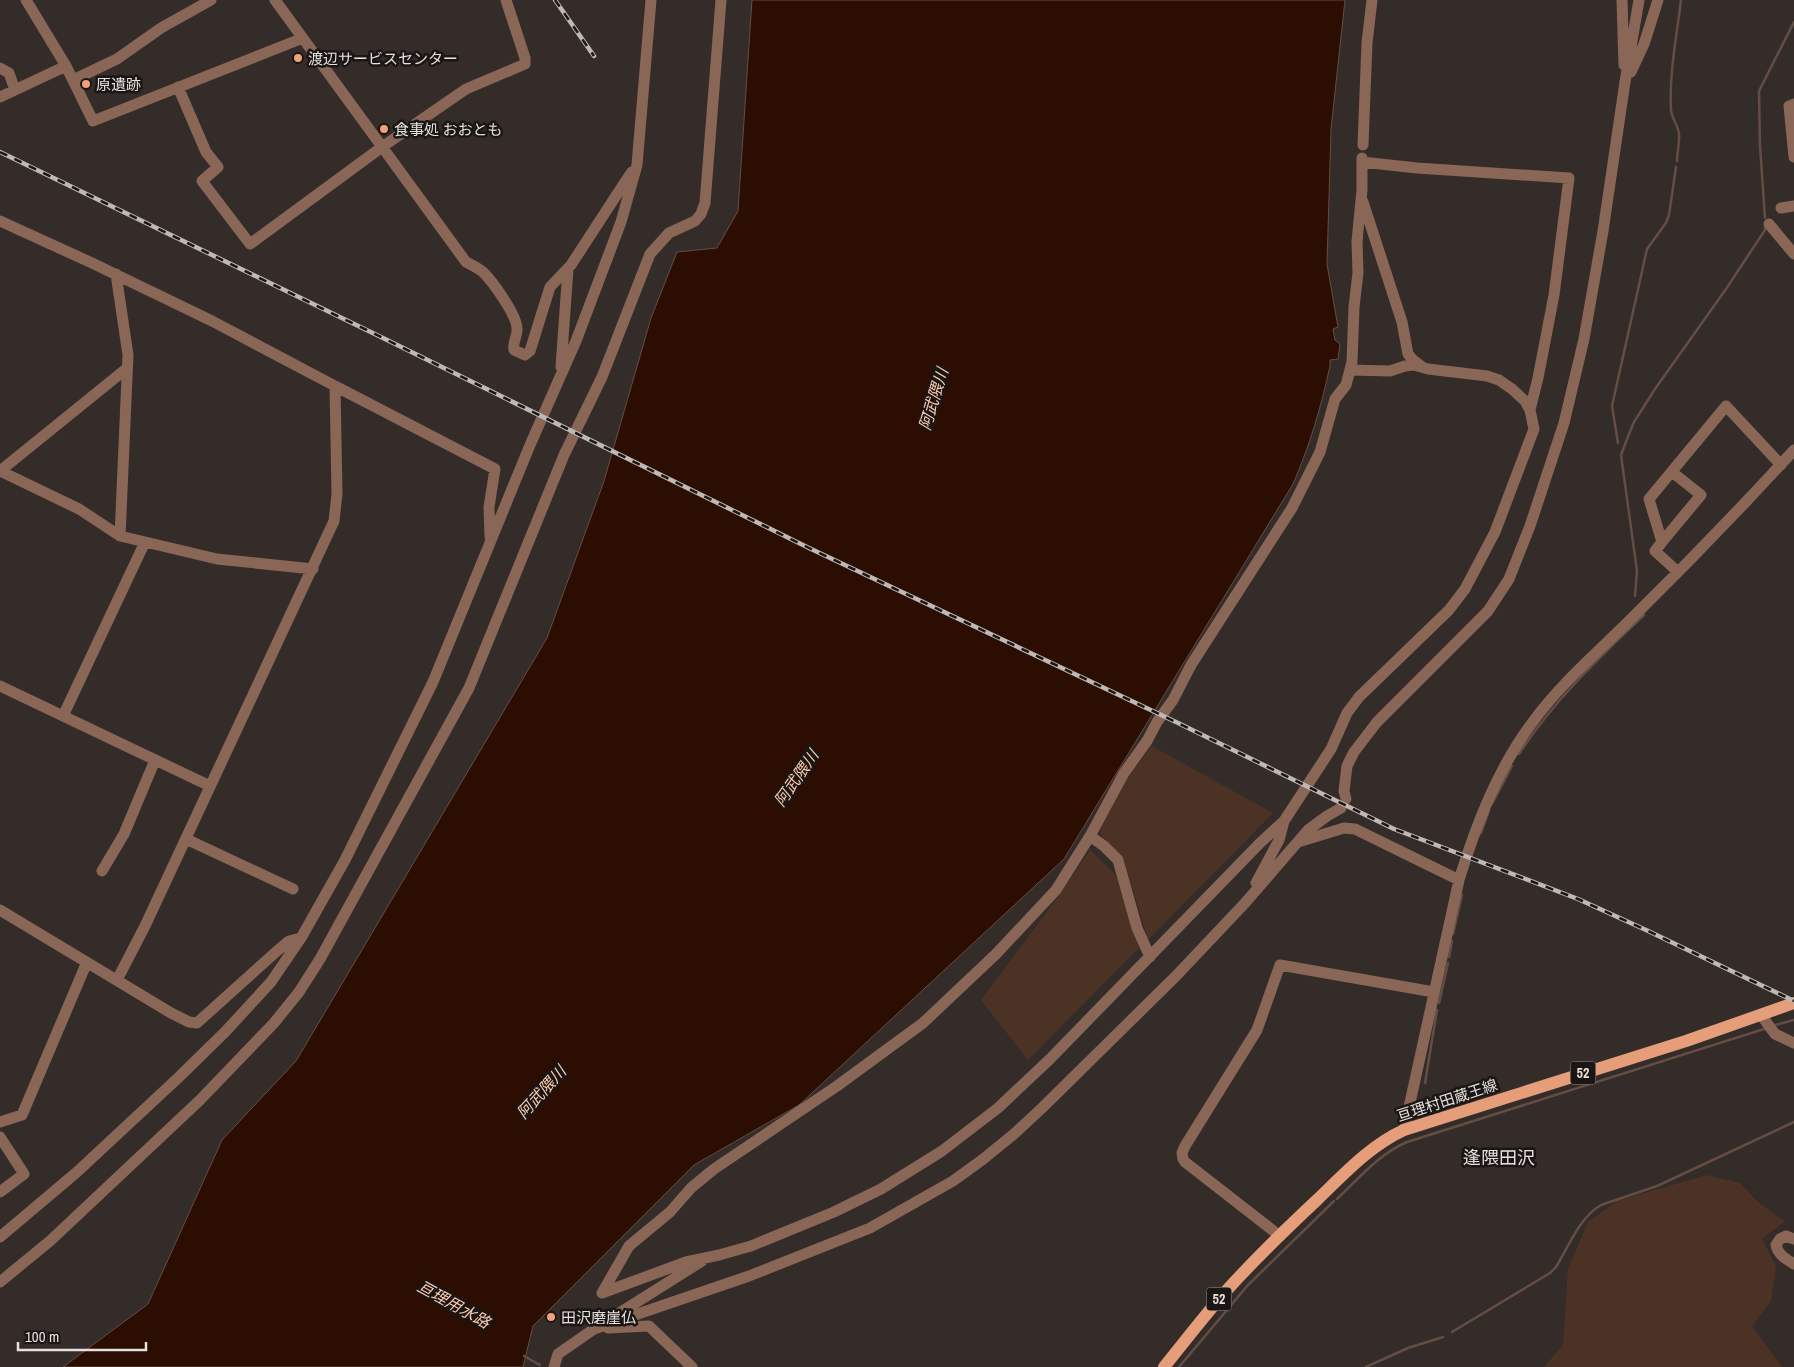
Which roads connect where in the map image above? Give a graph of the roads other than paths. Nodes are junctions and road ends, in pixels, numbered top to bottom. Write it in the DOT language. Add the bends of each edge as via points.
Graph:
graph roads {
  1 [pos="26,0"];
  2 [pos="212,0"];
  3 [pos="275,0"];
  4 [pos="506,0"];
  5 [pos="651,0"];
  6 [pos="721,0"];
  7 [pos="1372,0"];
  8 [pos="1622,0"];
  9 [pos="1639,0"];
  10 [pos="1658,0"];
  11 [pos="303,38"];
  12 [pos="66,66"];
  13 [pos="0,68"];
  14 [pos="74,80"];
  15 [pos="1625,82"];
  16 [pos="178,87"];
  17 [pos="15,90"];
  18 [pos="0,97"];
  19 [pos="1794,104"];
  20 [pos="1363,145"];
  21 [pos="382,147"];
  22 [pos="1794,157"];
  23 [pos="637,165"];
  24 [pos="1361,196"];
  25 [pos="1794,206"];
  26 [pos="1780,208"];
  27 [pos="0,221"];
  28 [pos="1769,224"];
  29 [pos="1794,254"];
  30 [pos="568,269"];
  31 [pos="116,274"];
  32 [pos="1424,368"];
  33 [pos="126,370"];
  34 [pos="1350,370"];
  35 [pos="561,376"];
  36 [pos="335,386"];
  37 [pos="1530,410"];
  38 [pos="1794,450"];
  39 [pos="1781,465"];
  40 [pos="0,471"];
  41 [pos="1672,472"];
  42 [pos="120,536"];
  43 [pos="145,542"];
  44 [pos="1662,542"];
  45 [pos="490,543"];
  46 [pos="313,569"];
  47 [pos="1678,572"];
  48 [pos="0,686"];
  49 [pos="62,716"];
  50 [pos="155,760"];
  51 [pos="210,786"];
  52 [pos="1284,821"];
  53 [pos="1090,836"];
  54 [pos="186,839"];
  55 [pos="1298,842"];
  56 [pos="102,872"];
  57 [pos="1459,880"];
  58 [pos="293,890"];
  59 [pos="1245,902"];
  60 [pos="0,910"];
  61 [pos="301,938"];
  62 [pos="1150,957"];
  63 [pos="87,962"];
  64 [pos="117,980"];
  65 [pos="1434,992"];
  66 [pos="1794,1003"];
  67 [pos="1761,1015"];
  68 [pos="1794,1043"];
  69 [pos="0,1122"];
  70 [pos="1404,1130"];
  71 [pos="0,1137"];
  72 [pos="0,1192"];
  73 [pos="1280,1236"];
  74 [pos="0,1237"];
  75 [pos="1794,1239"];
  76 [pos="708,1258"];
  77 [pos="1794,1264"];
  78 [pos="0,1282"];
  79 [pos="594,1329"];
  80 [pos="554,1367"];
  81 [pos="692,1367"];
  82 [pos="1164,1367"];
  1 -- 12 [label="street"];
  2 -- 14 [label="street" via="161,28 117,59"];
  3 -- 11 [label="street"];
  4 -- 21 [label="street" via="525,64 466,89"];
  5 -- 23 [label="street"];
  6 -- 78 [label="street" via="705,203 701,214 695,221 669,233 650,254 602,378 564,455 469,688 320,959 300,992 274,1023 200,1100 50,1241"];
  7 -- 20 [label="street"];
  8 -- 15 [label="street"];
  9 -- 15 [label="street"];
  10 -- 15 [label="street" via="1644,44"];
  11 -- 16 [label="street"];
  11 -- 21 [label="street"];
  12 -- 14 [label="street"];
  12 -- 17 [label="street"];
  13 -- 17 [label="street" via="8,73"];
  14 -- 16 [label="street" via="93,121"];
  15 -- 55 [label="street" via="1596,274 1574,383 1542,492 1520,552 1502,590 1480,621 1367,733 1347,766 1343,804 1308,830"];
  16 -- 21 [label="street" via="206,152 218,167 202,181 250,244"];
  17 -- 18 [label="street"];
  19 -- 22 [label="street" via="1789,106"];
  21 -- 30 [label="street" via="466,262 482,272 507,304 517,325 514,350 525,355 530,351 550,287"];
  23 -- 30 [label="street"];
  23 -- 35 [label="street" via="621,222"];
  24 -- 32 [label="street" via="1402,322 1408,354"];
  24 -- 34 [label="street"];
  24 -- 37 [label="street" via="1362,160 1418,168 1569,178 1554,294"];
  25 -- 26 [label="street"];
  27 -- 31 [label="street"];
  28 -- 29 [label="street"];
  30 -- 35 [label="street"];
  31 -- 33 [label="street" via="128,355"];
  31 -- 36 [label="street"];
  32 -- 34 [label="street" via="1405,366 1390,371"];
  32 -- 37 [label="street" via="1499,380 1526,401"];
  33 -- 40 [label="street"];
  33 -- 42 [label="street"];
  34 -- 53 [label="street" via="1346,385 1335,399 1320,452 1292,508 1124,773"];
  35 -- 45 [label="street"];
  36 -- 45 [label="street" via="495,469 489,507"];
  36 -- 46 [label="street" via="337,494 334,522"];
  37 -- 52 [label="street" via="1534,429 1495,532 1465,589 1449,610 1359,697 1347,713 1331,749"];
  38 -- 39 [label="street"];
  39 -- 41 [label="street" via="1726,406"];
  39 -- 47 [label="street"];
  40 -- 42 [label="street" via="79,510"];
  41 -- 44 [label="street" via="1649,499"];
  41 -- 44 [label="street" via="1701,495"];
  42 -- 43 [label="street"];
  43 -- 46 [label="street" via="216,559"];
  43 -- 49 [label="street"];
  44 -- 47 [label="street" via="1655,551"];
  45 -- 61 [label="street" via="433,682 345,860"];
  46 -- 51 [label="street"];
  47 -- 57 [label="street" via="1576,672 1531,723 1490,794"];
  48 -- 49 [label="street"];
  49 -- 50 [label="street"];
  50 -- 51 [label="street"];
  50 -- 56 [label="street" via="124,834"];
  51 -- 54 [label="street"];
  52 -- 59 [label="street" via="1279,840"];
  52 -- 62 [label="street"];
  53 -- 62 [label="street" via="1118,860 1137,928"];
  53 -- 76 [label="street" via="1056,890 996,954 923,1023 691,1188 670,1212 629,1246 602,1293 686,1262"];
  54 -- 58 [label="street"];
  54 -- 64 [label="street"];
  55 -- 57 [label="street" via="1344,828 1355,830"];
  55 -- 59 [label="street"];
  57 -- 65 [label="street"];
  59 -- 79 [label="street" via="1176,976 1014,1134 953,1180 870,1228 749,1276"];
  60 -- 63 [label="street"];
  61 -- 64 [label="street" via="289,941 276,951 197,1023 180,1018"];
  61 -- 74 [label="street" via="271,982 219,1038 77,1172"];
  62 -- 76 [label="street" via="998,1108 942,1152 881,1189 834,1212 751,1246"];
  63 -- 64 [label="street"];
  63 -- 69 [label="street" via="22,1115"];
  65 -- 70 [label="street"];
  65 -- 73 [label="street" via="1280,965 1257,1030 1182,1153 1185,1162"];
  66 -- 67 [label="main road, 亘理村田蔵王線 / 52"];
  67 -- 68 [label="street" via="1775,1034"];
  67 -- 70 [label="main road, 亘理村田蔵王線 / 52"];
  70 -- 73 [label="main road, 亘理村田蔵王線 / 52" via="1380,1143"];
  71 -- 72 [label="street" via="24,1174"];
  73 -- 82 [label="main road, 亘理村田蔵王線 / 52" via="1226,1292"];
  75 -- 77 [label="street" via="1780,1238 1776,1245 1783,1257"];
  76 -- 79 [label="street"];
  79 -- 80 [label="street" via="558,1354"];
  79 -- 81 [label="street" via="649,1326"];
}
